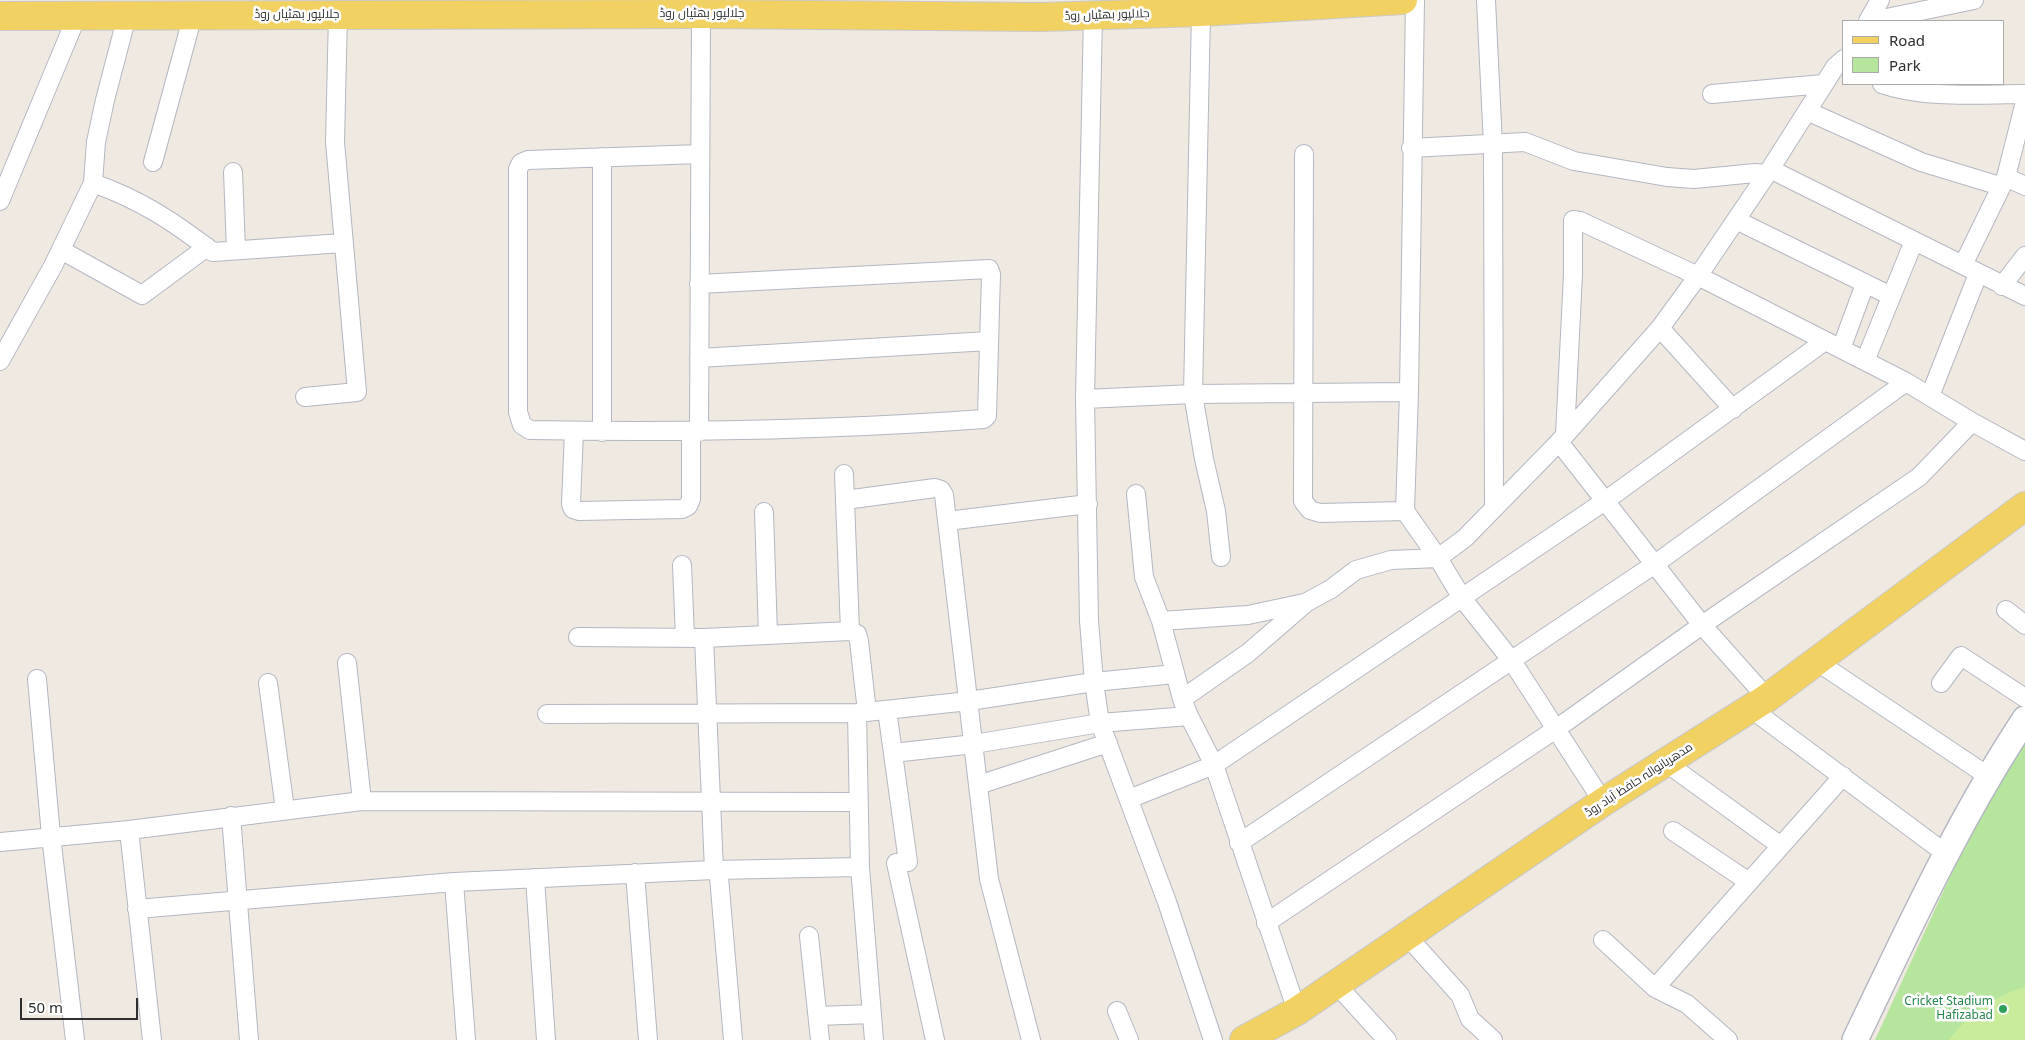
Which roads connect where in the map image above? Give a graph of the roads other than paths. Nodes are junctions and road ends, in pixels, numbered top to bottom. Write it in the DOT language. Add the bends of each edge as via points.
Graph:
graph roads {
  1 [pos="1403,0"];
  2 [pos="1415,0"];
  3 [pos="1486,0"];
  4 [pos="1880,0"];
  5 [pos="1974,0"];
  6 [pos="1201,12"];
  7 [pos="338,14"];
  8 [pos="701,14"];
  9 [pos="193,15"];
  10 [pos="1092,15"];
  11 [pos="0,16"];
  12 [pos="77,16"];
  13 [pos="127,16"];
  14 [pos="1869,20"];
  15 [pos="1877,20"];
  16 [pos="1841,65"];
  17 [pos="1824,84"];
  18 [pos="1885,85"];
  19 [pos="1712,94"];
  20 [pos="2025,94"];
  21 [pos="2025,102"];
  22 [pos="1807,111"];
  23 [pos="1493,145"];
  24 [pos="1411,148"];
  25 [pos="700,154"];
  26 [pos="1304,154"];
  27 [pos="602,157"];
  28 [pos="153,162"];
  29 [pos="233,172"];
  30 [pos="1768,172"];
  31 [pos="2003,182"];
  32 [pos="94,183"];
  33 [pos="2025,186"];
  34 [pos="0,201"];
  35 [pos="1736,220"];
  36 [pos="1914,241"];
  37 [pos="342,243"];
  38 [pos="207,247"];
  39 [pos="60,250"];
  40 [pos="236,250"];
  41 [pos="2024,258"];
  42 [pos="1971,270"];
  43 [pos="1698,276"];
  44 [pos="699,284"];
  45 [pos="1864,284"];
  46 [pos="2002,286"];
  47 [pos="1890,296"];
  48 [pos="2025,296"];
  49 [pos="1660,328"];
  50 [pos="989,341"];
  51 [pos="1833,345"];
  52 [pos="699,358"];
  53 [pos="0,361"];
  54 [pos="1865,361"];
  55 [pos="1906,382"];
  56 [pos="1409,392"];
  57 [pos="1303,393"];
  58 [pos="1193,394"];
  59 [pos="1930,396"];
  60 [pos="305,397"];
  61 [pos="1085,399"];
  62 [pos="1733,409"];
  63 [pos="1972,422"];
  64 [pos="574,431"];
  65 [pos="602,432"];
  66 [pos="695,432"];
  67 [pos="1562,439"];
  68 [pos="2025,451"];
  69 [pos="844,474"];
  70 [pos="1136,494"];
  71 [pos="845,500"];
  72 [pos="1605,501"];
  73 [pos="1088,504"];
  74 [pos="2025,506"];
  75 [pos="1494,508"];
  76 [pos="1405,511"];
  77 [pos="764,512"];
  78 [pos="947,522"];
  79 [pos="1220,557"];
  80 [pos="1438,558"];
  81 [pos="1655,564"];
  82 [pos="682,565"];
  83 [pos="1462,598"];
  84 [pos="1307,602"];
  85 [pos="2006,610"];
  86 [pos="1161,621"];
  87 [pos="1702,625"];
  88 [pos="2025,625"];
  89 [pos="850,631"];
  90 [pos="768,635"];
  91 [pos="578,637"];
  92 [pos="685,638"];
  93 [pos="704,638"];
  94 [pos="1512,660"];
  95 [pos="1816,661"];
  96 [pos="347,664"];
  97 [pos="1175,674"];
  98 [pos="37,680"];
  99 [pos="1094,682"];
  100 [pos="268,683"];
  101 [pos="1941,683"];
  102 [pos="2025,698"];
  103 [pos="1182,699"];
  104 [pos="969,701"];
  105 [pos="1758,703"];
  106 [pos="887,710"];
  107 [pos="707,713"];
  108 [pos="862,713"];
  109 [pos="546,714"];
  110 [pos="1189,716"];
  111 [pos="2025,719"];
  112 [pos="1100,723"];
  113 [pos="1556,729"];
  114 [pos="1108,743"];
  115 [pos="974,744"];
  116 [pos="893,753"];
  117 [pos="1666,762"];
  118 [pos="1214,765"];
  119 [pos="1843,776"];
  120 [pos="1988,776"];
  121 [pos="978,785"];
  122 [pos="1129,799"];
  123 [pos="362,801"];
  124 [pos="711,801"];
  125 [pos="859,802"];
  126 [pos="1603,802"];
  127 [pos="285,810"];
  128 [pos="231,816"];
  129 [pos="129,830"];
  130 [pos="1673,831"];
  131 [pos="51,836"];
  132 [pos="0,842"];
  133 [pos="1239,843"];
  134 [pos="1781,846"];
  135 [pos="1945,852"];
  136 [pos="860,866"];
  137 [pos="714,870"];
  138 [pos="635,874"];
  139 [pos="535,878"];
  140 [pos="454,882"];
  141 [pos="1749,882"];
  142 [pos="238,900"];
  143 [pos="137,909"];
  144 [pos="1266,923"];
  145 [pos="808,936"];
  146 [pos="1407,936"];
  147 [pos="1603,940"];
  148 [pos="1336,984"];
  149 [pos="1655,988"];
  150 [pos="1117,1010"];
  151 [pos="1297,1011"];
  152 [pos="872,1014"];
  153 [pos="818,1016"];
  154 [pos="1258,1037"];
  155 [pos="75,1040"];
  156 [pos="152,1040"];
  157 [pos="249,1040"];
  158 [pos="466,1040"];
  159 [pos="546,1040"];
  160 [pos="648,1040"];
  161 [pos="733,1040"];
  162 [pos="820,1040"];
  163 [pos="874,1040"];
  164 [pos="935,1040"];
  165 [pos="1031,1040"];
  166 [pos="1129,1040"];
  167 [pos="1212,1040"];
  168 [pos="1388,1040"];
  169 [pos="1493,1040"];
  170 [pos="1728,1040"];
  171 [pos="1855,1040"];
  1 -- 6 [label="main road, جلالپور بھٹیاں روڈ"];
  2 -- 24 [label="street"];
  3 -- 23 [label="street"];
  4 -- 14 [label="street"];
  5 -- 15 [label="street"];
  6 -- 10 [label="main road, جلالپور بھٹیاں روڈ"];
  6 -- 58 [label="street"];
  7 -- 8 [label="main road, جلالپور بھٹیاں روڈ"];
  7 -- 9 [label="main road, جلالپور بھٹیاں روڈ"];
  7 -- 37 [label="street" via="335,142"];
  8 -- 10 [label="main road, جلالپور بھٹیاں روڈ"];
  8 -- 25 [label="street"];
  9 -- 13 [label="main road, جلالپور بھٹیاں روڈ"];
  9 -- 28 [label="street"];
  10 -- 61 [label="street"];
  11 -- 12 [label="main road, جلالپور بھٹیاں روڈ"];
  12 -- 13 [label="main road, جلالپور بھٹیاں روڈ"];
  12 -- 34 [label="street"];
  13 -- 32 [label="street" via="96,142"];
  16 -- 17 [label="street"];
  17 -- 19 [label="street"];
  17 -- 22 [label="street"];
  18 -- 20 [label="street" via="1896,89 1960,94"];
  21 -- 31 [label="street"];
  22 -- 30 [label="street"];
  22 -- 31 [label="street" via="1920,162"];
  23 -- 24 [label="street"];
  23 -- 30 [label="street" via="1525,142 1574,161 1667,177 1694,179"];
  23 -- 75 [label="street"];
  24 -- 56 [label="street"];
  25 -- 27 [label="street"];
  25 -- 44 [label="street"];
  26 -- 57 [label="street"];
  27 -- 64 [label="street" via="528,160 518,169 518,412 522,425 530,430"];
  27 -- 65 [label="street"];
  29 -- 40 [label="street"];
  30 -- 35 [label="street"];
  30 -- 36 [label="street"];
  31 -- 33 [label="street"];
  31 -- 42 [label="street"];
  32 -- 38 [label="street" via="129,196 171,220"];
  32 -- 39 [label="street"];
  35 -- 43 [label="street"];
  35 -- 45 [label="street"];
  36 -- 42 [label="street"];
  36 -- 47 [label="street"];
  37 -- 40 [label="street"];
  37 -- 60 [label="street" via="357,392"];
  38 -- 39 [label="street" via="142,295"];
  38 -- 40 [label="street" via="213,252"];
  39 -- 53 [label="street"];
  41 -- 46 [label="street"];
  42 -- 46 [label="street"];
  42 -- 59 [label="street"];
  43 -- 49 [label="street"];
  43 -- 51 [label="street"];
  43 -- 67 [label="street" via="1573,220 1573,274"];
  44 -- 50 [label="street" via="982,267 989,269 991,274"];
  44 -- 52 [label="street"];
  45 -- 47 [label="street"];
  45 -- 51 [label="street"];
  46 -- 48 [label="street"];
  47 -- 54 [label="street"];
  49 -- 62 [label="street"];
  49 -- 67 [label="street"];
  50 -- 52 [label="street"];
  50 -- 66 [label="street" via="988,410 984,419 863,428"];
  51 -- 54 [label="street"];
  51 -- 62 [label="street"];
  52 -- 66 [label="street"];
  54 -- 55 [label="street"];
  55 -- 59 [label="street"];
  55 -- 81 [label="street"];
  56 -- 57 [label="street"];
  56 -- 76 [label="street"];
  57 -- 58 [label="street"];
  57 -- 76 [label="street" via="1303,501 1310,510 1320,513"];
  58 -- 61 [label="street"];
  58 -- 79 [label="street" via="1216,511"];
  59 -- 63 [label="street"];
  61 -- 73 [label="street"];
  62 -- 72 [label="street"];
  63 -- 68 [label="street"];
  63 -- 87 [label="street" via="1919,477"];
  64 -- 65 [label="street"];
  64 -- 66 [label="street" via="571,504 579,511 682,509 688,506"];
  65 -- 66 [label="street"];
  67 -- 72 [label="street"];
  67 -- 75 [label="street"];
  69 -- 71 [label="street"];
  70 -- 86 [label="street" via="1144,577"];
  71 -- 78 [label="street" via="935,488 944,495"];
  71 -- 89 [label="street"];
  72 -- 81 [label="street"];
  72 -- 83 [label="street"];
  73 -- 78 [label="street"];
  73 -- 99 [label="street" via="1089,621"];
  74 -- 95 [label="main road, مدھریانوالہ حافظ آباد روڈ"];
  75 -- 80 [label="street" via="1465,538"];
  76 -- 80 [label="street"];
  77 -- 90 [label="street"];
  78 -- 104 [label="street"];
  80 -- 83 [label="street"];
  80 -- 84 [label="street" via="1391,560 1356,570"];
  81 -- 87 [label="street"];
  81 -- 94 [label="street"];
  82 -- 92 [label="street"];
  83 -- 94 [label="street"];
  83 -- 118 [label="street"];
  84 -- 86 [label="street" via="1248,615"];
  84 -- 103 [label="street" via="1248,653"];
  85 -- 88 [label="street"];
  86 -- 97 [label="street"];
  87 -- 105 [label="street"];
  87 -- 113 [label="street"];
  89 -- 90 [label="street"];
  89 -- 108 [label="street" via="857,634 859,641"];
  90 -- 93 [label="street"];
  91 -- 92 [label="street"];
  92 -- 93 [label="street"];
  93 -- 107 [label="street"];
  94 -- 113 [label="street"];
  94 -- 133 [label="street"];
  95 -- 105 [label="main road, مدھریانوالہ حافظ آباد روڈ"];
  95 -- 120 [label="street"];
  96 -- 123 [label="street"];
  97 -- 99 [label="street"];
  97 -- 103 [label="street"];
  98 -- 131 [label="street"];
  99 -- 104 [label="street"];
  99 -- 112 [label="street"];
  100 -- 127 [label="street"];
  101 -- 102 [label="street" via="1961,656"];
  103 -- 110 [label="street"];
  104 -- 106 [label="street"];
  104 -- 115 [label="street"];
  105 -- 117 [label="main road, مدھریانوالہ حافظ آباد روڈ"];
  105 -- 119 [label="street"];
  106 -- 108 [label="street"];
  106 -- 116 [label="street"];
  107 -- 108 [label="street"];
  107 -- 109 [label="street"];
  107 -- 124 [label="street"];
  108 -- 125 [label="street"];
  110 -- 112 [label="street"];
  110 -- 118 [label="street"];
  111 -- 120 [label="street"];
  112 -- 114 [label="street"];
  112 -- 115 [label="street"];
  113 -- 126 [label="street"];
  113 -- 144 [label="street"];
  114 -- 121 [label="street"];
  114 -- 122 [label="street"];
  115 -- 116 [label="street"];
  115 -- 121 [label="street"];
  116 -- 164 [label="street" via="908,862 896,863"];
  117 -- 126 [label="main road, مدھریانوالہ حافظ آباد روڈ"];
  117 -- 134 [label="street"];
  118 -- 122 [label="street"];
  118 -- 133 [label="street"];
  119 -- 134 [label="street"];
  119 -- 135 [label="street"];
  120 -- 135 [label="street"];
  121 -- 165 [label="street" via="989,879"];
  122 -- 167 [label="street"];
  123 -- 124 [label="street"];
  123 -- 127 [label="street"];
  124 -- 125 [label="street"];
  124 -- 137 [label="street"];
  125 -- 136 [label="street"];
  126 -- 146 [label="main road, مدھریانوالہ حافظ آباد روڈ"];
  127 -- 128 [label="street"];
  128 -- 129 [label="street"];
  128 -- 142 [label="street"];
  129 -- 131 [label="street"];
  129 -- 143 [label="street"];
  130 -- 141 [label="street"];
  131 -- 132 [label="street"];
  131 -- 155 [label="street"];
  133 -- 144 [label="street"];
  134 -- 141 [label="street"];
  135 -- 171 [label="street"];
  136 -- 137 [label="street"];
  136 -- 152 [label="street"];
  137 -- 138 [label="street"];
  137 -- 161 [label="street" via="719,877"];
  138 -- 139 [label="street"];
  138 -- 160 [label="street"];
  139 -- 140 [label="street"];
  139 -- 159 [label="street"];
  140 -- 142 [label="street"];
  140 -- 158 [label="street"];
  141 -- 149 [label="street"];
  142 -- 143 [label="street"];
  142 -- 157 [label="street"];
  143 -- 156 [label="street"];
  144 -- 151 [label="street"];
  145 -- 153 [label="street"];
  146 -- 148 [label="main road, مدھریانوالہ حافظ آباد روڈ"];
  146 -- 169 [label="street" via="1460,995 1470,1019"];
  147 -- 149 [label="street"];
  148 -- 151 [label="main road, مدھریانوالہ حافظ آباد روڈ"];
  148 -- 168 [label="street"];
  149 -- 170 [label="street" via="1687,1004"];
  150 -- 166 [label="street"];
  151 -- 154 [label="main road, مدھریانوالہ حافظ آباد روڈ"];
  152 -- 153 [label="street"];
  152 -- 163 [label="street"];
  153 -- 162 [label="street"];
}
